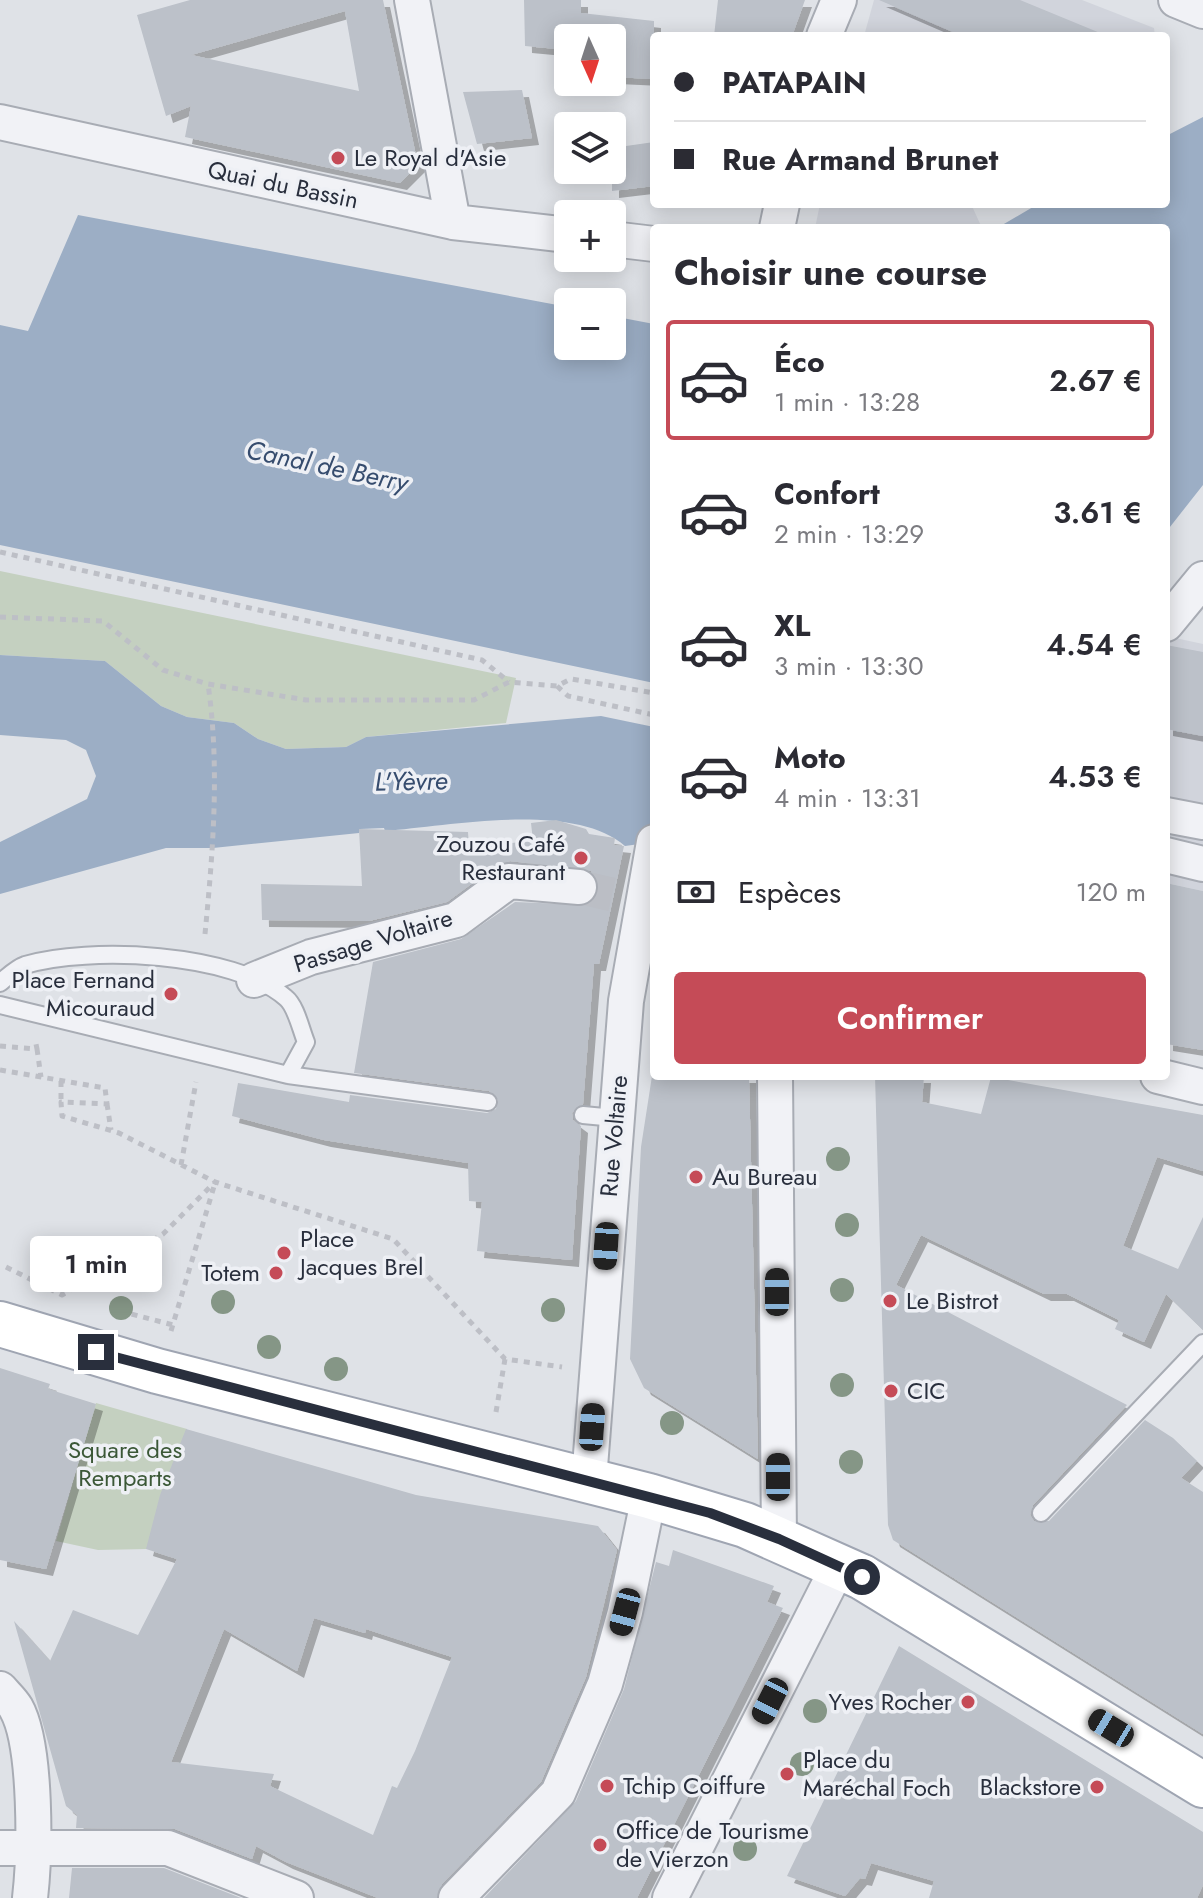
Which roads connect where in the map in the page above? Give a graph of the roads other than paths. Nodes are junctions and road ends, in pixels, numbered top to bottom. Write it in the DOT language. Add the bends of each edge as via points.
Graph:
graph roads {
  1 [pos="412,0"];
  2 [pos="839,0"];
  3 [pos="1176,0"];
  4 [pos="1203,11"];
  5 [pos="826,32"];
  6 [pos="0,122"];
  7 [pos="453,222"];
  8 [pos="554,233"];
  9 [pos="626,241"];
  10 [pos="650,244"];
  11 [pos="1201,582"];
  12 [pos="1170,619"];
  13 [pos="1170,816"];
  14 [pos="1203,822"];
  15 [pos="1170,856"];
  16 [pos="1203,864"];
  17 [pos="650,881"];
  18 [pos="579,887"];
  19 [pos="254,980"];
  20 [pos="0,983"];
  21 [pos="640,1002"];
  22 [pos="0,1005"];
  23 [pos="288,1075"];
  24 [pos="1170,1079"];
  25 [pos="775,1080"];
  26 [pos="1203,1087"];
  27 [pos="488,1102"];
  28 [pos="0,1324"];
  29 [pos="1203,1343"];
  30 [pos="589,1480"];
  31 [pos="649,1496"];
  32 [pos="1041,1513"];
  33 [pos="779,1539"];
  34 [pos="839,1565"];
  35 [pos="0,1689"];
  36 [pos="1203,1785"];
  37 [pos="36,1845"];
  38 [pos="0,1848"];
  39 [pos="280,1894"];
  40 [pos="30,1898"];
  41 [pos="456,1898"];
  42 [pos="670,1898"];
  1 -- 7 [label="street"];
  2 -- 5 [label="street"];
  3 -- 4 [label="street"];
  6 -- 7 [label="street, Quai du Bassin"];
  7 -- 8 [label="street, Quai du Bassin"];
  9 -- 10 [label="street"];
  11 -- 12 [label="street"];
  13 -- 14 [label="street"];
  15 -- 16 [label="street"];
  17 -- 21 [label="street, Rue Voltaire"];
  18 -- 19 [label="street, Passage Voltaire" via="509,881 456,920 311,957"];
  19 -- 20 [label="lane" via="201,962 91,956 22,965"];
  19 -- 23 [label="lane" via="288,999 306,1042"];
  21 -- 30 [label="street, Rue Voltaire" via="599,1116"];
  22 -- 23 [label="lane"];
  23 -- 27 [label="lane"];
  24 -- 26 [label="street"];
  25 -- 33 [label="street"];
  28 -- 30 [label="main road" via="157,1371"];
  29 -- 32 [label="lane"];
  30 -- 31 [label="main road"];
  31 -- 33 [label="main road"];
  31 -- 41 [label="street" via="605,1684 558,1793"];
  33 -- 34 [label="main road"];
  34 -- 36 [label="main road"];
  34 -- 42 [label="street"];
  35 -- 37 [label="street" via="17,1709 27,1752"];
  37 -- 38 [label="street"];
  37 -- 39 [label="street" via="168,1848"];
  37 -- 40 [label="street"];
}
